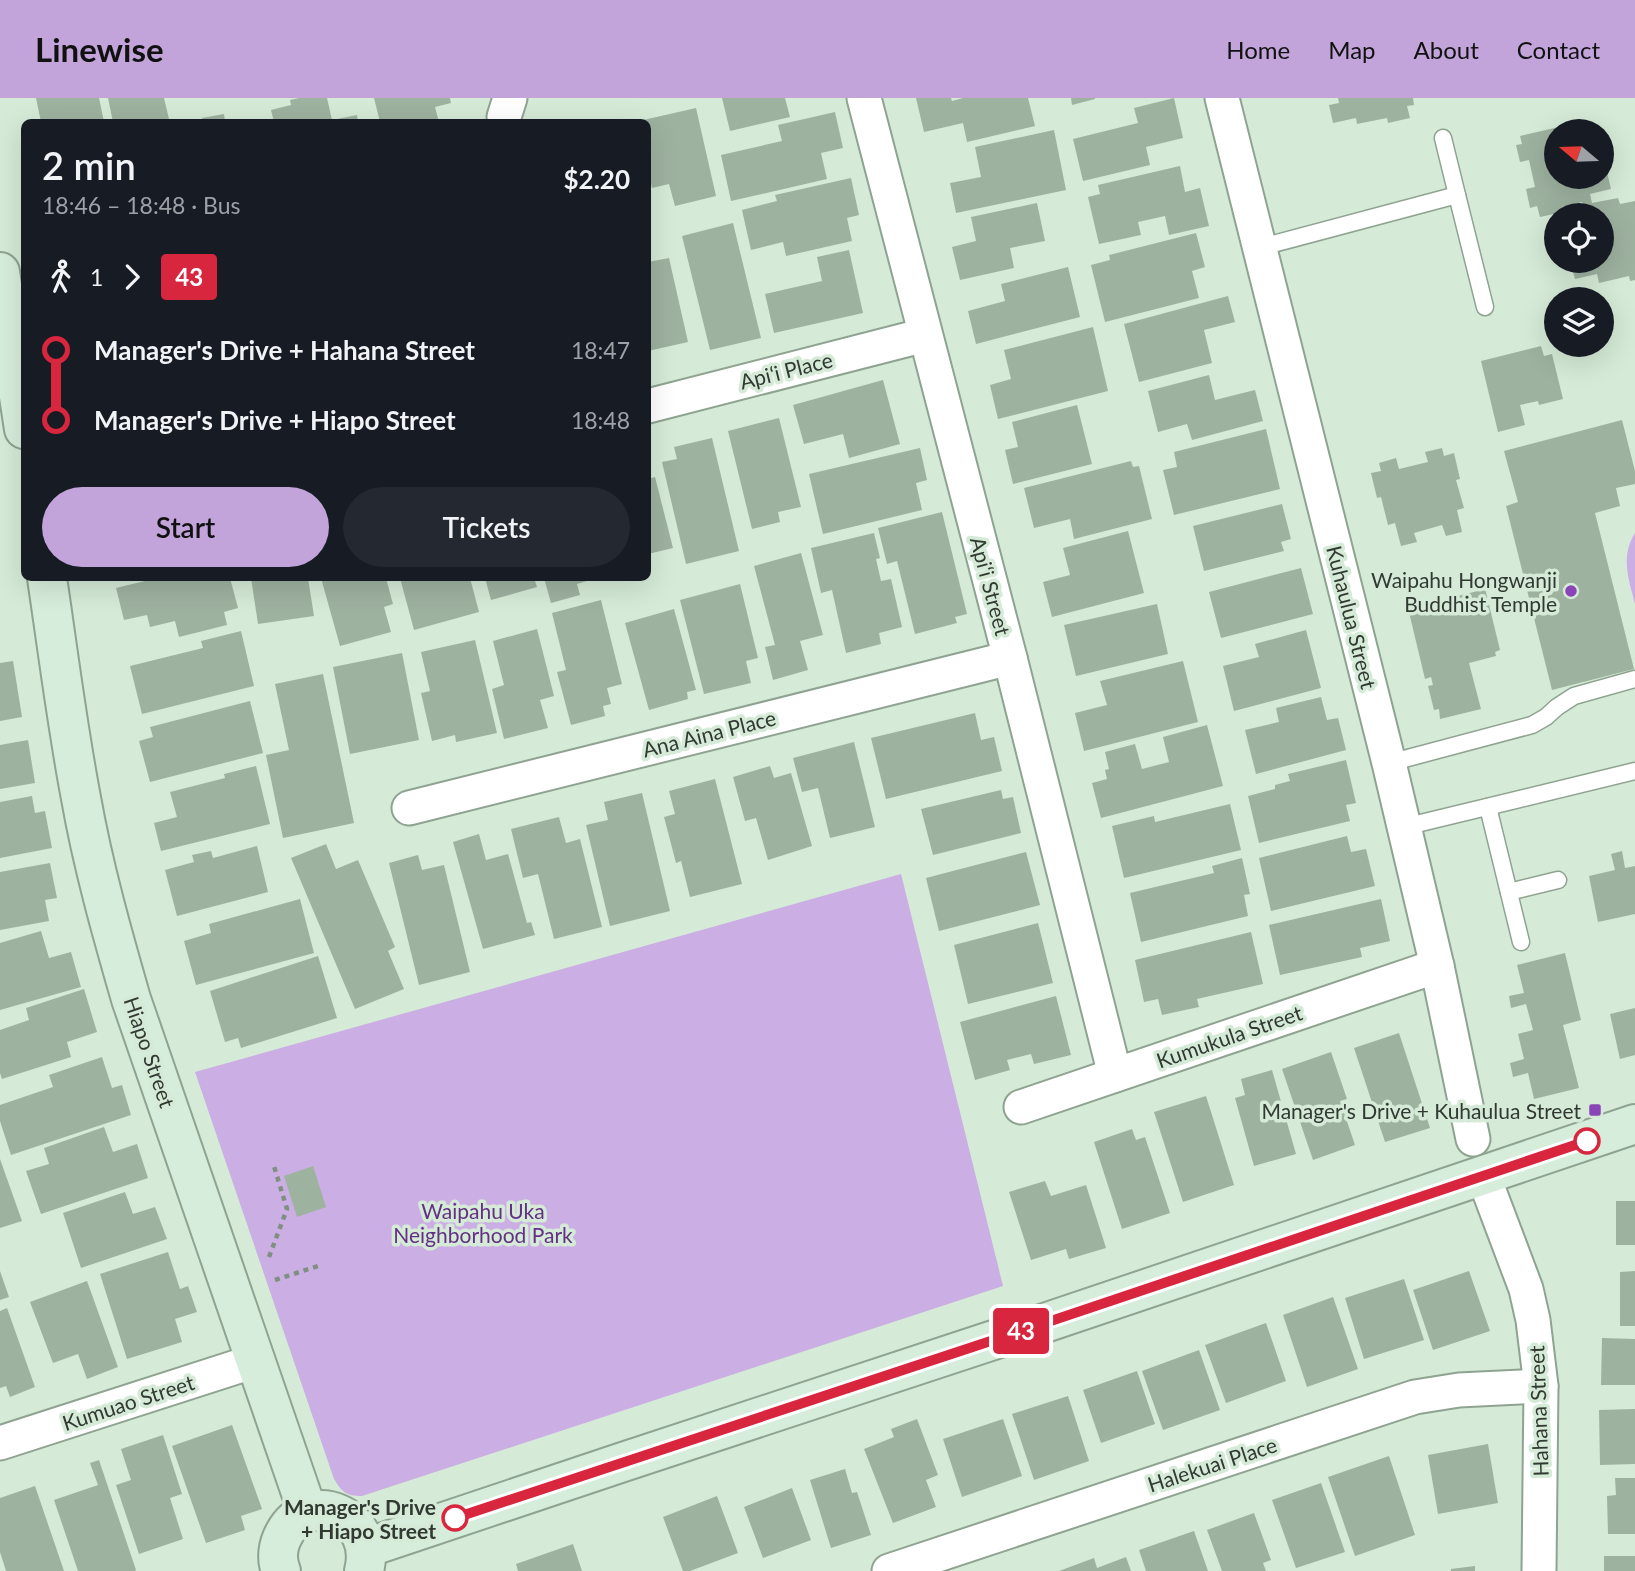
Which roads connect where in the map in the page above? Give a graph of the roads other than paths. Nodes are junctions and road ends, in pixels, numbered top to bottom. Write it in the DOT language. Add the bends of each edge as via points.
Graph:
graph roads {
  1 [pos="864,98"];
  2 [pos="1222,98"];
  3 [pos="1443,138"];
  4 [pos="1457,195"];
  5 [pos="1258,248"];
  6 [pos="0,272"];
  7 [pos="1485,307"];
  8 [pos="925,335"];
  9 [pos="651,404"];
  10 [pos="21,409"];
  11 [pos="47,581"];
  12 [pos="1010,659"];
  13 [pos="1635,679"];
  14 [pos="1389,763"];
  15 [pos="1635,771"];
  16 [pos="1488,807"];
  17 [pos="409,808"];
  18 [pos="1404,827"];
  19 [pos="1558,880"];
  20 [pos="1509,892"];
  21 [pos="1521,942"];
  22 [pos="1437,966"];
  23 [pos="1115,1074"];
  24 [pos="1021,1107"];
  25 [pos="1635,1125"];
  26 [pos="1473,1139"];
  27 [pos="1483,1175"];
  28 [pos="256,1361"];
  29 [pos="1541,1386"];
  30 [pos="0,1443"];
  31 [pos="308,1513"];
  32 [pos="365,1559"];
  33 [pos="276,1570"];
  34 [pos="889,1571"];
  35 [pos="1539,1571"];
  1 -- 8 [label="street, Apiʻi Street"];
  2 -- 5 [label="street, Kuhaulua Street"];
  3 -- 4 [label="lane"];
  4 -- 5 [label="lane"];
  4 -- 7 [label="lane"];
  5 -- 14 [label="street, Kuhaulua Street"];
  6 -- 10 [label="street"];
  8 -- 9 [label="street, Apiʻi Place"];
  8 -- 12 [label="street, Apiʻi Street"];
  11 -- 28 [label="street, Hiapo Street" via="80,798 99,885 131,999"];
  12 -- 17 [label="street, Ana Aina Place"];
  12 -- 23 [label="street, Apiʻi Street"];
  13 -- 14 [label="lane" via="1574,696 1532,726"];
  14 -- 18 [label="street, Kuhaulua Street"];
  15 -- 16 [label="lane"];
  16 -- 18 [label="lane"];
  16 -- 20 [label="lane"];
  18 -- 22 [label="street, Kuhaulua Street"];
  19 -- 20 [label="lane"];
  20 -- 21 [label="lane"];
  22 -- 23 [label="street, Kumukula Street"];
  22 -- 26 [label="street, Kuhaulua Street"];
  23 -- 24 [label="street, Kumukula Street"];
  25 -- 27 [label="street"];
  27 -- 29 [label="street, Hahana Street" via="1526,1289"];
  27 -- 32 [label="street" via="636,1457"];
  28 -- 30 [label="street, Kumuao Street"];
  28 -- 31 [label="street, Hiapo Street"];
  29 -- 34 [label="street, Halekuai Place" via="1415,1397"];
  29 -- 35 [label="street, Hahana Street"];
  31 -- 32 [label="street" via="320,1510 345,1516 362,1536"];
  31 -- 33 [label="street" via="286,1529"];
}
